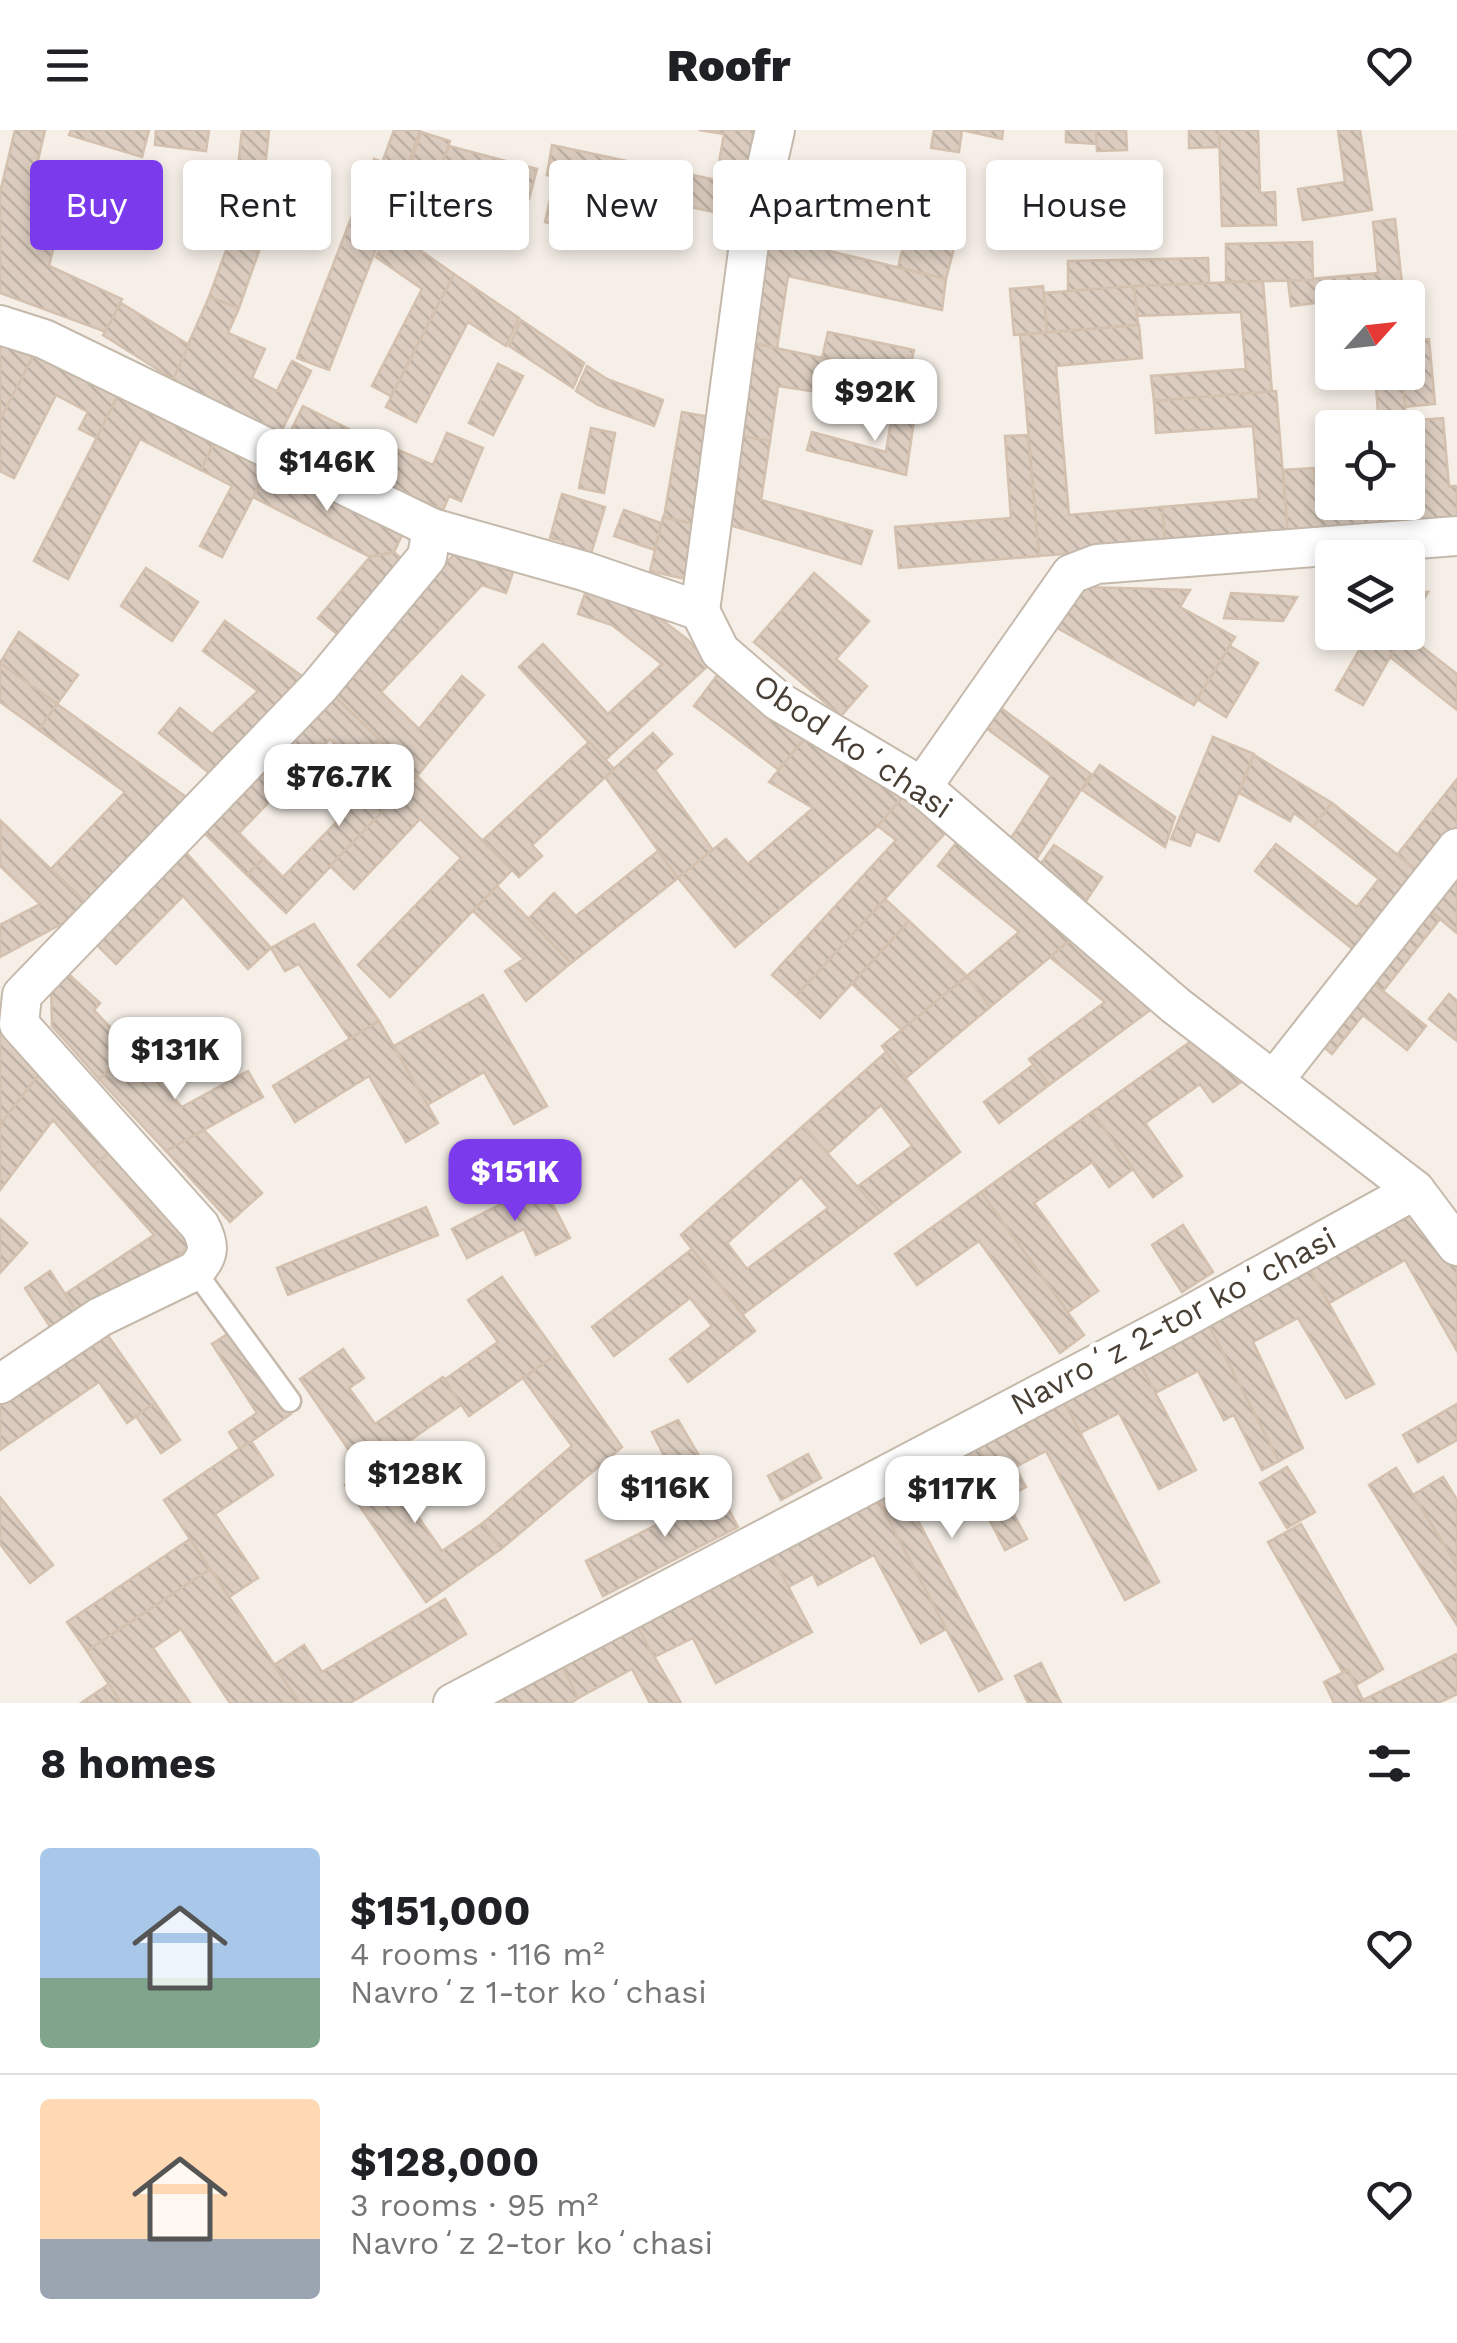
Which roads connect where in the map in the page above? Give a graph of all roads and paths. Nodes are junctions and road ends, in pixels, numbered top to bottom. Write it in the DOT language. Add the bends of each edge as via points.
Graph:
graph roads {
  1 [pos="775,130"];
  2 [pos="0,325"];
  3 [pos="432,528"];
  4 [pos="1457,536"];
  5 [pos="700,611"];
  6 [pos="922,787"];
  7 [pos="1457,848"];
  8 [pos="1274,1080"];
  9 [pos="1415,1190"];
  10 [pos="1457,1246"];
  11 [pos="195,1271"];
  12 [pos="0,1384"];
  13 [pos="290,1401"];
  14 [pos="452,1703"];
  1 -- 5 [label="street" via="749,244"];
  2 -- 3 [label="street" via="44,339"];
  3 -- 5 [label="street"];
  3 -- 11 [label="street" via="427,557 319,686 22,995 19,1024 200,1226 207,1258"];
  4 -- 6 [label="street" via="1096,564 1071,574"];
  5 -- 6 [label="street, Obod koʻchasi" via="720,651 778,701"];
  6 -- 8 [label="street, Obod koʻchasi" via="1175,1005"];
  7 -- 8 [label="street"];
  8 -- 9 [label="street, Obod koʻchasi"];
  9 -- 10 [label="street, Obod koʻchasi"];
  9 -- 14 [label="street, Navroʻz 2-tor koʻchasi"];
  11 -- 12 [label="street" via="100,1317"];
  11 -- 13 [label="lane"];
}
